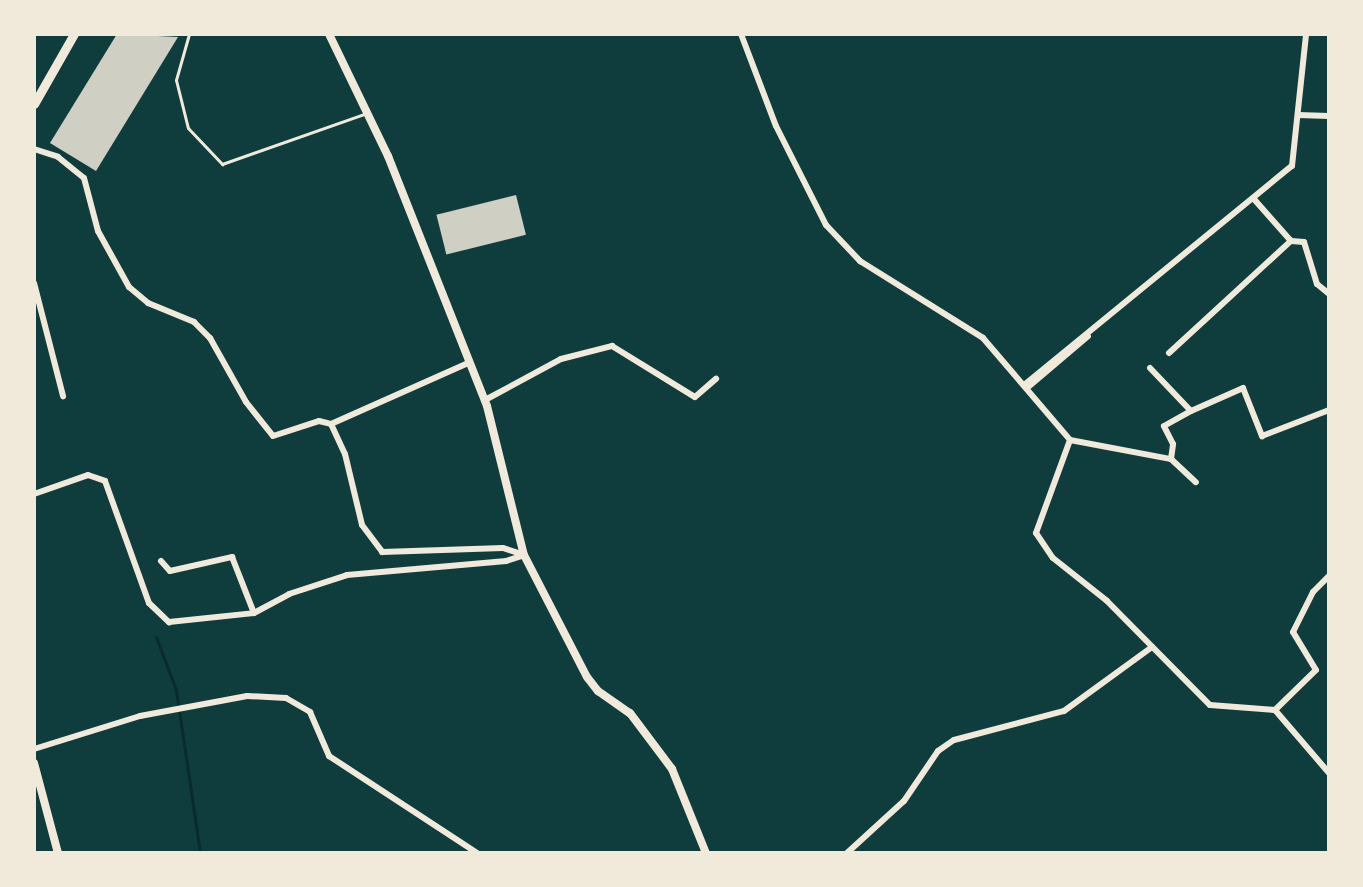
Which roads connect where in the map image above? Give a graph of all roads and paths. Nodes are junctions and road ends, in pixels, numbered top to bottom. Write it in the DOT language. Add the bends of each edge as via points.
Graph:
graph roads {
  1 [pos="189,34"];
  2 [pos="329,34"];
  3 [pos="741,34"];
  4 [pos="1306,34"];
  5 [pos="70,37"];
  6 [pos="34,104"];
  7 [pos="367,113"];
  8 [pos="1298,115"];
  9 [pos="1329,116"];
  10 [pos="34,149"];
  11 [pos="1253,198"];
  12 [pos="1291,241"];
  13 [pos="34,283"];
  14 [pos="1328,293"];
  15 [pos="1088,336"];
  16 [pos="1169,353"];
  17 [pos="470,362"];
  18 [pos="1150,368"];
  19 [pos="716,379"];
  20 [pos="1026,386"];
  21 [pos="63,396"];
  22 [pos="485,400"];
  23 [pos="1329,410"];
  24 [pos="1191,411"];
  25 [pos="331,424"];
  26 [pos="1070,440"];
  27 [pos="1171,459"];
  28 [pos="1196,482"];
  29 [pos="34,494"];
  30 [pos="524,555"];
  31 [pos="161,561"];
  32 [pos="1329,576"];
  33 [pos="254,613"];
  34 [pos="1152,647"];
  35 [pos="1275,710"];
  36 [pos="34,749"];
  37 [pos="34,763"];
  38 [pos="1329,773"];
  39 [pos="58,853"];
  40 [pos="477,853"];
  41 [pos="706,853"];
  42 [pos="847,853"];
  1 -- 7 [label="lane" via="176,80 188,128 222,164"];
  2 -- 7 [label="street"];
  3 -- 20 [label="street" via="776,126 826,225 860,261 983,338"];
  4 -- 8 [label="street"];
  5 -- 6 [label="main road"];
  7 -- 17 [label="street"];
  8 -- 9 [label="street"];
  8 -- 11 [label="street" via="1292,166"];
  10 -- 25 [label="street" via="58,157 84,178 98,231 129,287 148,303 194,322 210,338 246,402 273,436 319,421"];
  11 -- 12 [label="street"];
  11 -- 20 [label="street"];
  12 -- 14 [label="street" via="1304,242 1317,284"];
  12 -- 16 [label="street"];
  13 -- 21 [label="street"];
  15 -- 20 [label="street"];
  17 -- 22 [label="street"];
  17 -- 25 [label="street"];
  18 -- 24 [label="street"];
  19 -- 22 [label="street" via="695,397 612,346 561,359"];
  20 -- 26 [label="street"];
  22 -- 30 [label="street" via="505,462"];
  23 -- 24 [label="street" via="1262,436 1243,388"];
  24 -- 27 [label="street" via="1164,426 1173,444"];
  25 -- 30 [label="street" via="345,454 362,525 382,552 503,548"];
  26 -- 27 [label="street"];
  26 -- 34 [label="street" via="1036,533 1053,558 1107,601"];
  27 -- 28 [label="street"];
  29 -- 33 [label="street" via="88,475 105,481 149,603 169,622"];
  30 -- 33 [label="street" via="347,575 289,594"];
  30 -- 41 [label="street" via="587,677 630,713 672,769"];
  31 -- 33 [label="street" via="170,571 232,557"];
  32 -- 35 [label="street" via="1313,592 1293,632 1316,670"];
  34 -- 35 [label="street" via="1210,705"];
  34 -- 42 [label="street" via="1064,711 954,740 938,751 904,801"];
  35 -- 38 [label="street"];
  36 -- 40 [label="street" via="140,716 247,696 286,698 310,712 329,756"];
  37 -- 39 [label="street"];
}
